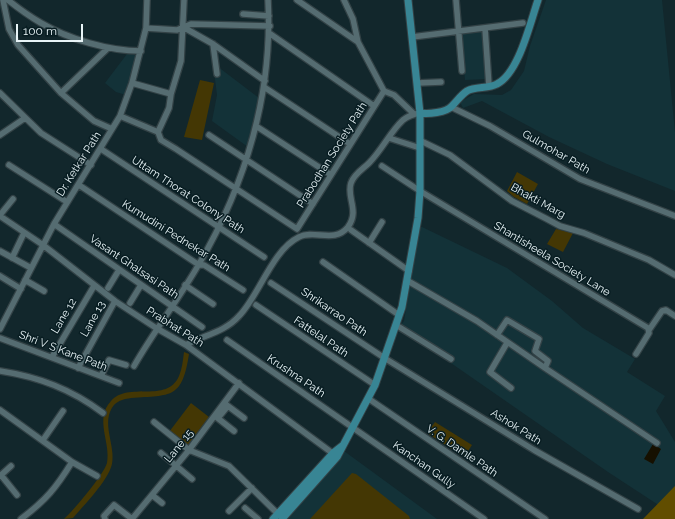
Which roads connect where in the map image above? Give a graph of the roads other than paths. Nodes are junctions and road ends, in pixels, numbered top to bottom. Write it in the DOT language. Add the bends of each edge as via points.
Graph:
graph roads {
  1 [pos="3,0"];
  2 [pos="8,0"];
  3 [pos="147,0"];
  4 [pos="184,0"];
  5 [pos="268,0"];
  6 [pos="297,0"];
  7 [pos="344,0"];
  8 [pos="408,0"];
  9 [pos="456,0"];
  10 [pos="538,0"];
  11 [pos="243,14"];
  12 [pos="269,16"];
  13 [pos="523,23"];
  14 [pos="270,26"];
  15 [pos="183,27"];
  16 [pos="146,28"];
  17 [pos="485,28"];
  18 [pos="459,31"];
  19 [pos="269,33"];
  20 [pos="412,37"];
  21 [pos="358,42"];
  22 [pos="213,44"];
  23 [pos="108,48"];
  24 [pos="141,51"];
  25 [pos="462,71"];
  26 [pos="217,74"];
  27 [pos="132,82"];
  28 [pos="441,82"];
  29 [pos="265,84"];
  30 [pos="417,84"];
  31 [pos="489,86"];
  32 [pos="384,91"];
  33 [pos="0,93"];
  34 [pos="61,93"];
  35 [pos="171,94"];
  36 [pos="374,106"];
  37 [pos="451,107"];
  38 [pos="417,113"];
  39 [pos="120,116"];
  40 [pos="26,118"];
  41 [pos="256,126"];
  42 [pos="112,129"];
  43 [pos="158,132"];
  44 [pos="0,135"];
  45 [pos="209,135"];
  46 [pos="389,138"];
  47 [pos="350,144"];
  48 [pos="420,145"];
  49 [pos="101,149"];
  50 [pos="246,160"];
  51 [pos="9,165"];
  52 [pos="91,165"];
  53 [pos="382,166"];
  54 [pos="331,175"];
  55 [pos="79,185"];
  56 [pos="236,189"];
  57 [pos="420,191"];
  58 [pos="13,199"];
  59 [pos="67,202"];
  60 [pos="313,204"];
  61 [pos="0,216"];
  62 [pos="675,216"];
  63 [pos="382,222"];
  64 [pos="54,224"];
  65 [pos="219,227"];
  66 [pos="351,230"];
  67 [pos="24,233"];
  68 [pos="368,243"];
  69 [pos="43,245"];
  70 [pos="0,251"];
  71 [pos="264,256"];
  72 [pos="12,258"];
  73 [pos="323,262"];
  74 [pos="199,265"];
  75 [pos="31,268"];
  76 [pos="119,270"];
  77 [pos="409,271"];
  78 [pos="675,275"];
  79 [pos="0,276"];
  80 [pos="25,280"];
  81 [pos="408,281"];
  82 [pos="271,283"];
  83 [pos="142,285"];
  84 [pos="186,285"];
  85 [pos="94,286"];
  86 [pos="108,288"];
  87 [pos="20,289"];
  88 [pos="243,290"];
  89 [pos="44,291"];
  90 [pos="115,301"];
  91 [pos="130,303"];
  92 [pos="213,304"];
  93 [pos="172,305"];
  94 [pos="256,306"];
  95 [pos="399,315"];
  96 [pos="675,316"];
  97 [pos="396,325"];
  98 [pos="202,327"];
  99 [pos="156,328"];
  100 [pos="0,329"];
  101 [pos="649,330"];
  102 [pos="497,335"];
  103 [pos="0,338"];
  104 [pos="227,340"];
  105 [pos="507,342"];
  106 [pos="186,345"];
  107 [pos="636,354"];
  108 [pos="52,357"];
  109 [pos="386,359"];
  110 [pos="451,359"];
  111 [pos="126,366"];
  112 [pos="134,366"];
  113 [pos="78,368"];
  114 [pos="545,368"];
  115 [pos="0,371"];
  116 [pos="101,376"];
  117 [pos="119,383"];
  118 [pos="239,383"];
  119 [pos="376,385"];
  120 [pos="511,388"];
  121 [pos="369,399"];
  122 [pos="226,404"];
  123 [pos="0,410"];
  124 [pos="63,411"];
  125 [pos="103,413"];
  126 [pos="217,417"];
  127 [pos="244,418"];
  128 [pos="154,422"];
  129 [pos="354,427"];
  130 [pos="234,431"];
  131 [pos="43,440"];
  132 [pos="657,442"];
  133 [pos="189,450"];
  134 [pos="161,453"];
  135 [pos="335,455"];
  136 [pos="72,462"];
  137 [pos="11,466"];
  138 [pos="176,466"];
  139 [pos="0,475"];
  140 [pos="97,476"];
  141 [pos="192,479"];
  142 [pos="252,488"];
  143 [pos="17,495"];
  144 [pos="152,495"];
  145 [pos="162,503"];
  146 [pos="245,508"];
  147 [pos="638,509"];
  148 [pos="229,511"];
  149 [pos="126,514"];
  150 [pos="278,517"];
  151 [pos="21,519"];
  152 [pos="104,519"];
  153 [pos="122,519"];
  154 [pos="132,519"];
  155 [pos="258,519"];
  156 [pos="484,519"];
  157 [pos="545,519"];
  1 -- 34 [label="street" via="9,29 18,45"];
  2 -- 23 [label="street" via="41,24"];
  3 -- 16 [label="street, Dr. Ketkar Path"];
  4 -- 15 [label="street"];
  5 -- 12 [label="street"];
  6 -- 21 [label="street"];
  7 -- 21 [label="street" via="353,19"];
  8 -- 20 [label="main road"];
  9 -- 18 [label="street"];
  10 -- 31 [label="main road" via="513,67 502,81"];
  11 -- 12 [label="street"];
  12 -- 14 [label="street"];
  13 -- 17 [label="street"];
  14 -- 15 [label="street" via="191,24"];
  14 -- 19 [label="street"];
  15 -- 16 [label="street" via="177,30"];
  15 -- 22 [label="street"];
  15 -- 35 [label="street" via="181,61"];
  16 -- 24 [label="street, Dr. Ketkar Path"];
  17 -- 18 [label="street"];
  17 -- 31 [label="street"];
  18 -- 20 [label="street"];
  18 -- 25 [label="street"];
  19 -- 29 [label="street"];
  19 -- 36 [label="street"];
  20 -- 30 [label="main road"];
  21 -- 32 [label="street"];
  22 -- 26 [label="street"];
  22 -- 29 [label="street"];
  23 -- 24 [label="street"];
  23 -- 34 [label="street"];
  24 -- 27 [label="street, Dr. Ketkar Path"];
  27 -- 35 [label="street"];
  27 -- 39 [label="street, Dr. Ketkar Path"];
  28 -- 30 [label="street"];
  29 -- 41 [label="street"];
  29 -- 47 [label="street"];
  30 -- 38 [label="main road"];
  31 -- 37 [label="main road" via="468,91"];
  32 -- 36 [label="street, Prabodhan Society Path"];
  32 -- 38 [label="street" via="394,95"];
  33 -- 40 [label="street"];
  34 -- 42 [label="street" via="94,121"];
  35 -- 43 [label="street" via="169,108"];
  36 -- 47 [label="street, Prabodhan Society Path"];
  37 -- 38 [label="main road"];
  37 -- 62 [label="street, Gulmohar Path" via="490,126 580,179"];
  38 -- 46 [label="street" via="404,119"];
  38 -- 48 [label="main road"];
  39 -- 42 [label="street, Dr. Ketkar Path"];
  39 -- 43 [label="street"];
  40 -- 44 [label="street"];
  40 -- 52 [label="street" via="53,141"];
  41 -- 50 [label="street"];
  41 -- 54 [label="street"];
  42 -- 49 [label="street, Dr. Ketkar Path"];
  43 -- 56 [label="street" via="163,142"];
  45 -- 50 [label="street"];
  46 -- 48 [label="street, Bhakti Marg"];
  46 -- 106 [label="street" via="351,183 354,207 348,226 333,236 299,236 285,248 239,317 217,332"];
  47 -- 54 [label="street, Prabodhan Society Path"];
  48 -- 57 [label="main road"];
  48 -- 78 [label="street, Bhakti Marg" via="450,155 512,201 560,226 584,233 649,260"];
  49 -- 52 [label="street, Dr. Ketkar Path"];
  49 -- 65 [label="street, Uttam Thorat Colony Path"];
  50 -- 56 [label="street"];
  50 -- 60 [label="street"];
  51 -- 59 [label="street"];
  52 -- 55 [label="street, Dr. Ketkar Path"];
  53 -- 57 [label="street, Shantisheela Society Lane"];
  54 -- 60 [label="street, Prabodhan Society Path"];
  55 -- 59 [label="street, Dr. Ketkar Path"];
  55 -- 74 [label="street, Kumudini Pednekar Path"];
  56 -- 60 [label="street, Prabodhan Society Path" via="297,229"];
  56 -- 65 [label="street"];
  57 -- 77 [label="main road"];
  57 -- 101 [label="street, Shantisheela Society Lane"];
  58 -- 61 [label="street"];
  59 -- 64 [label="street, Dr. Ketkar Path"];
  61 -- 67 [label="street, Prabhat Path"];
  63 -- 68 [label="street"];
  64 -- 69 [label="street, Dr. Ketkar Path"];
  64 -- 76 [label="street, Vasant Ghalsasi Path"];
  65 -- 71 [label="street, Uttam Thorat Colony Path"];
  65 -- 74 [label="street"];
  66 -- 68 [label="street"];
  67 -- 69 [label="street, Prabhat Path"];
  67 -- 72 [label="street"];
  68 -- 77 [label="street"];
  69 -- 75 [label="street, Dr. Ketkar Path"];
  69 -- 85 [label="street, Prabhat Path"];
  70 -- 72 [label="street"];
  72 -- 75 [label="street"];
  73 -- 95 [label="street"];
  74 -- 84 [label="street"];
  74 -- 88 [label="street, Kumudini Pednekar Path" via="204,265"];
  75 -- 80 [label="street, Dr. Ketkar Path"];
  76 -- 83 [label="street, Vasant Ghalsasi Path"];
  76 -- 86 [label="street"];
  77 -- 81 [label="main road"];
  79 -- 87 [label="street"];
  80 -- 87 [label="street, Dr. Ketkar Path"];
  80 -- 89 [label="street"];
  81 -- 95 [label="main road"];
  81 -- 102 [label="street"];
  82 -- 109 [label="street, Shrikarrao Path"];
  83 -- 91 [label="street"];
  83 -- 93 [label="street, Vasant Ghalsasi Path"];
  84 -- 92 [label="street"];
  84 -- 93 [label="street"];
  85 -- 90 [label="street, Prabhat Path"];
  85 -- 108 [label="street, Lane 12"];
  87 -- 100 [label="street, Dr. Ketkar Path"];
  90 -- 99 [label="street, Prabhat Path"];
  90 -- 113 [label="street, Lane 13"];
  93 -- 98 [label="street, Vasant Ghalsasi Path"];
  93 -- 99 [label="street"];
  94 -- 119 [label="street, Fattelal Path"];
  95 -- 97 [label="main road"];
  96 -- 101 [label="street" via="662,310"];
  97 -- 109 [label="main road"];
  97 -- 110 [label="street"];
  99 -- 106 [label="street, Prabhat Path"];
  99 -- 112 [label="street"];
  101 -- 107 [label="street"];
  102 -- 105 [label="street"];
  102 -- 114 [label="street" via="507,320 539,339 535,351 548,361"];
  103 -- 108 [label="street, Shri V S Kane Path"];
  104 -- 129 [label="street, Krushna Path"];
  105 -- 114 [label="street"];
  105 -- 120 [label="street" via="490,372"];
  106 -- 118 [label="street, Prabhat Path"];
  108 -- 113 [label="street, Shri V S Kane Path"];
  109 -- 119 [label="main road"];
  109 -- 147 [label="street, Ashok Path" via="534,450"];
  111 -- 116 [label="street" via="109,360"];
  113 -- 116 [label="street, Shri V S Kane Path"];
  114 -- 132 [label="street"];
  115 -- 125 [label="street" via="29,375 82,397"];
  116 -- 117 [label="street, Shri V S Kane Path"];
  118 -- 122 [label="street, Lane 15"];
  118 -- 135 [label="street, Prabhat Path"];
  119 -- 121 [label="main road"];
  121 -- 129 [label="main road"];
  121 -- 157 [label="street, V. G. Damle Path"];
  122 -- 126 [label="street, Lane 15"];
  122 -- 127 [label="street"];
  123 -- 131 [label="street"];
  124 -- 131 [label="street"];
  126 -- 130 [label="street"];
  126 -- 133 [label="street, Lane 15"];
  128 -- 133 [label="street"];
  129 -- 135 [label="main road"];
  129 -- 156 [label="street, Kanchan Gully"];
  131 -- 136 [label="street"];
  133 -- 138 [label="street, Lane 15"];
  133 -- 142 [label="street" via="229,466"];
  134 -- 138 [label="street"];
  135 -- 150 [label="main road"];
  136 -- 140 [label="street"];
  136 -- 151 [label="street" via="52,493"];
  137 -- 139 [label="street"];
  138 -- 141 [label="street"];
  138 -- 144 [label="street, Lane 15"];
  139 -- 143 [label="street"];
  142 -- 148 [label="street"];
  142 -- 150 [label="street"];
  144 -- 145 [label="street"];
  144 -- 154 [label="street, Lane 15"];
  146 -- 155 [label="street"];
  149 -- 152 [label="street" via="112,506"];
  149 -- 153 [label="street"];
  149 -- 154 [label="street"];
}
